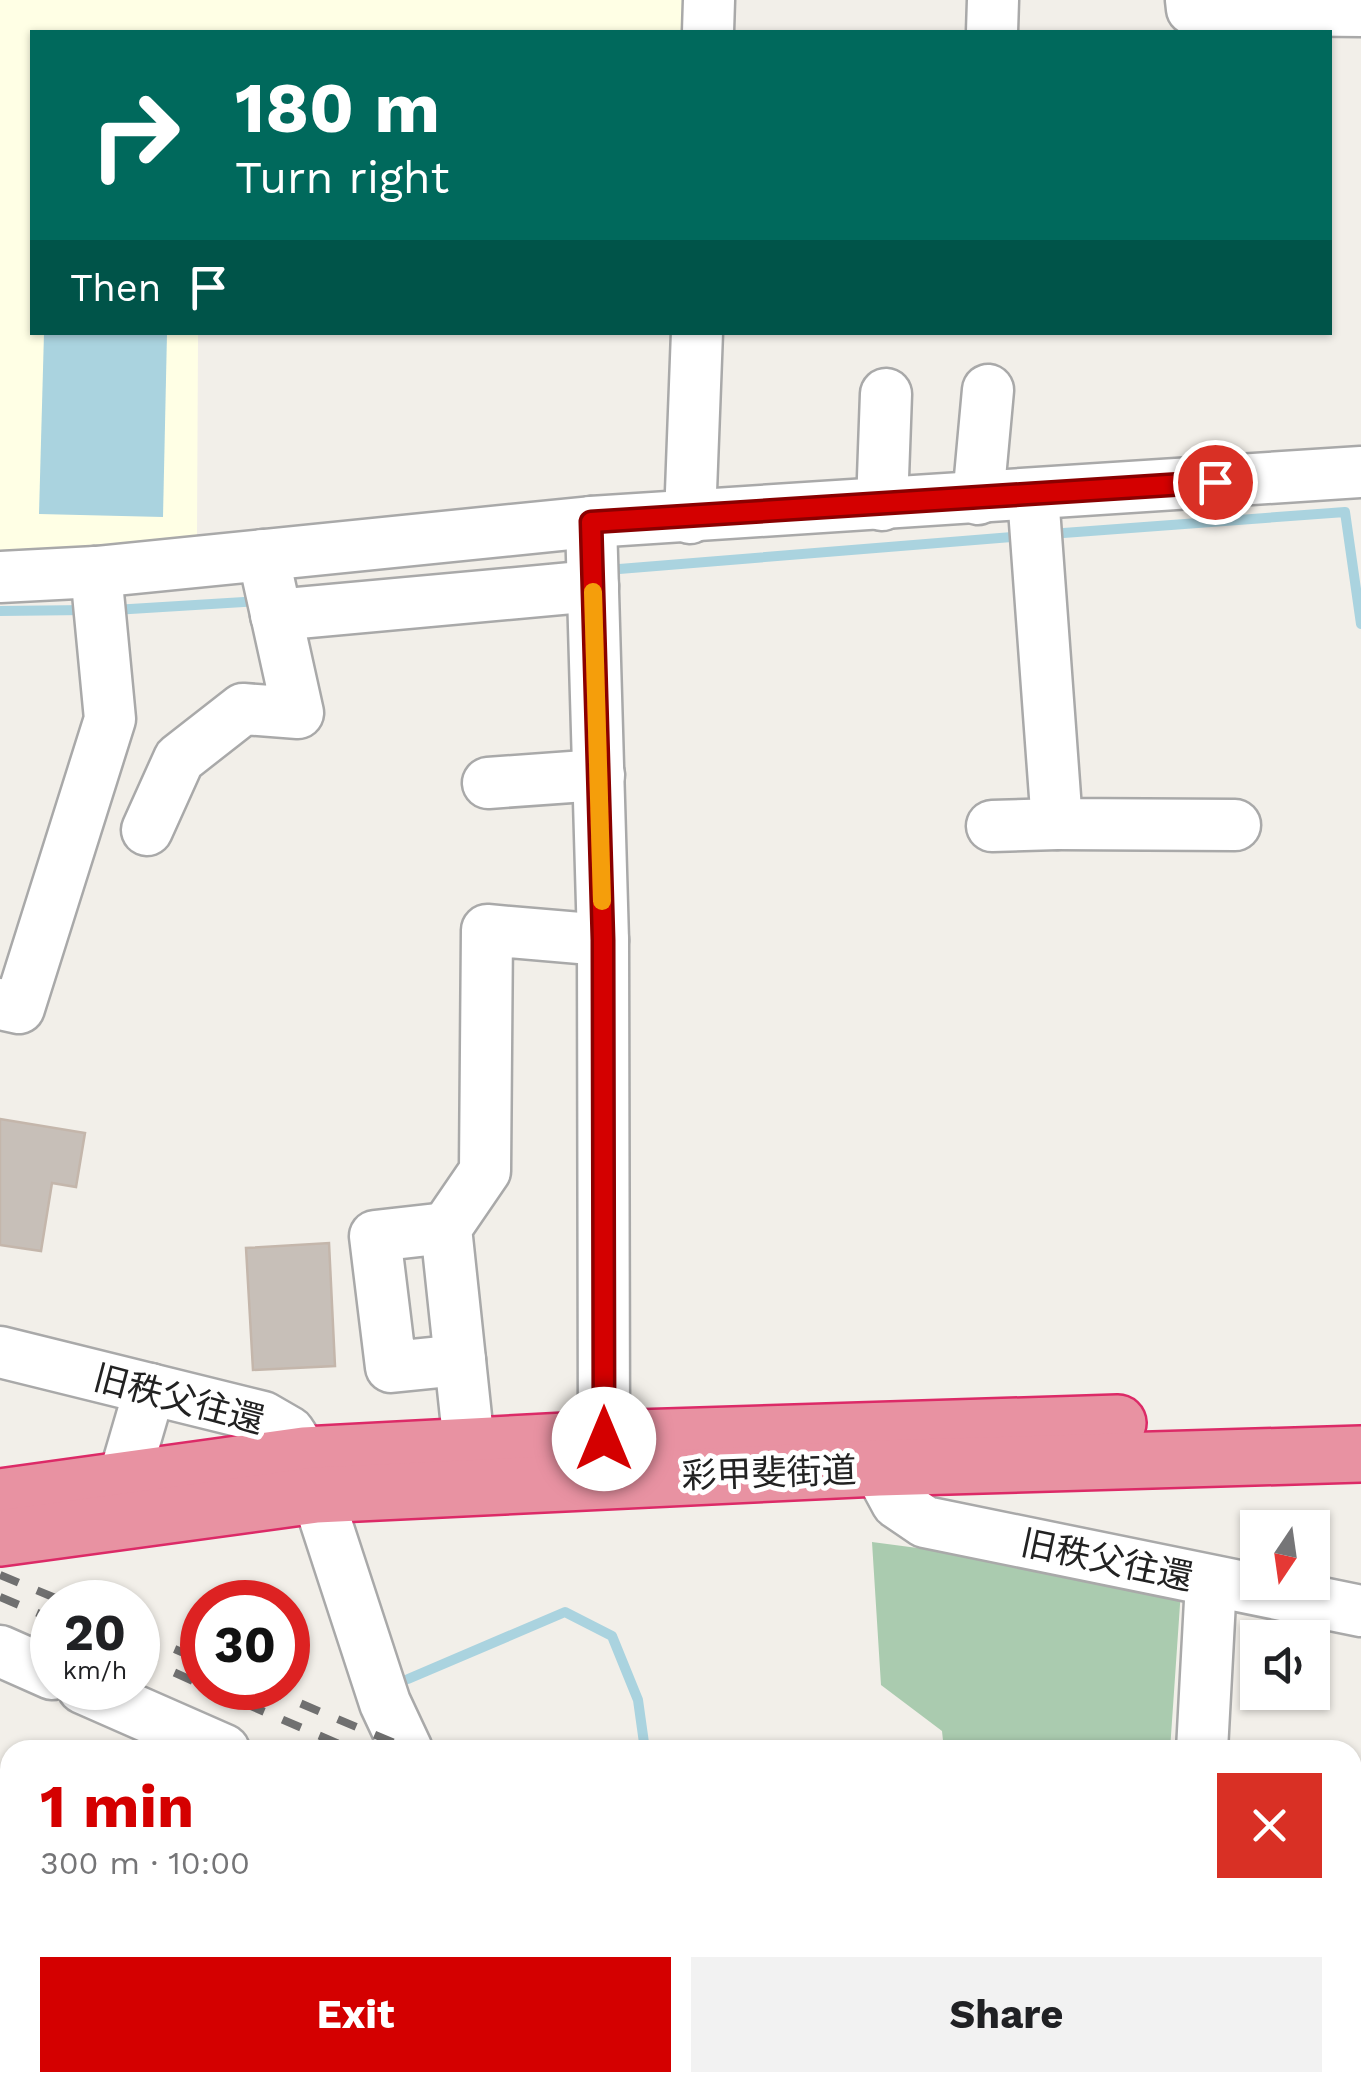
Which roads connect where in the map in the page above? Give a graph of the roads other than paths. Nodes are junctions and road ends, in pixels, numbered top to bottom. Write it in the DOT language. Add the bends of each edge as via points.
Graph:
graph roads {
  1 [pos="709,0"];
  2 [pos="993,0"];
  3 [pos="1192,0"];
  4 [pos="1361,11"];
  5 [pos="708,30"];
  6 [pos="992,30"];
  7 [pos="697,335"];
  8 [pos="988,390"];
  9 [pos="886,394"];
  10 [pos="1361,472"];
  11 [pos="1033,495"];
  12 [pos="978,498"];
  13 [pos="882,505"];
  14 [pos="690,518"];
  15 [pos="591,522"];
  16 [pos="262,556"];
  17 [pos="96,572"];
  18 [pos="0,578"];
  19 [pos="593,586"];
  20 [pos="276,616"];
  21 [pos="599,774"];
  22 [pos="488,783"];
  23 [pos="1057,824"];
  24 [pos="1235,824"];
  25 [pos="992,826"];
  26 [pos="146,830"];
  27 [pos="603,940"];
  28 [pos="0,1004"];
  29 [pos="446,1228"];
  30 [pos="0,1352"];
  31 [pos="460,1360"];
  32 [pos="150,1389"];
  33 [pos="1361,1418"];
  34 [pos="604,1439"];
  35 [pos="469,1445"];
  36 [pos="1361,1454"];
  37 [pos="878,1468"];
  38 [pos="310,1475"];
  39 [pos="123,1481"];
  40 [pos="0,1497"];
  41 [pos="0,1538"];
  42 [pos="1210,1582"];
  43 [pos="1358,1600"];
  44 [pos="0,1650"];
  45 [pos="30,1664"];
  46 [pos="133,1710"];
  47 [pos="201,1740"];
  48 [pos="402,1740"];
  49 [pos="1203,1740"];
  1 -- 5 [label="street"];
  2 -- 6 [label="street"];
  3 -- 4 [label="street" via="1192,9"];
  7 -- 14 [label="street"];
  8 -- 12 [label="street"];
  9 -- 13 [label="street"];
  10 -- 11 [label="street"];
  11 -- 12 [label="street"];
  11 -- 23 [label="street"];
  12 -- 13 [label="street"];
  13 -- 14 [label="street"];
  14 -- 15 [label="street"];
  15 -- 16 [label="street"];
  15 -- 19 [label="street"];
  16 -- 17 [label="street"];
  16 -- 20 [label="street"];
  17 -- 18 [label="street"];
  17 -- 28 [label="street" via="110,719 19,1008"];
  19 -- 20 [label="street"];
  19 -- 21 [label="street"];
  20 -- 26 [label="street" via="298,713 243,708 179,759"];
  21 -- 22 [label="street"];
  21 -- 27 [label="street"];
  23 -- 24 [label="street"];
  23 -- 25 [label="street"];
  27 -- 29 [label="street" via="487,930 484,1171"];
  27 -- 34 [label="street"];
  29 -- 31 [label="street"];
  29 -- 31 [label="street" via="374,1236 391,1367"];
  30 -- 32 [label="street, 旧秩父往還"];
  31 -- 35 [label="street"];
  32 -- 38 [label="street, 旧秩父往還" via="263,1417 289,1432"];
  32 -- 39 [label="street"];
  33 -- 34 [label="highway, 彩甲斐街道"];
  34 -- 35 [label="highway, 彩甲斐街道"];
  35 -- 38 [label="highway, 彩甲斐街道"];
  36 -- 37 [label="highway, 彩甲斐街道"];
  37 -- 38 [label="highway, 彩甲斐街道"];
  37 -- 42 [label="street, 旧秩父往還" via="897,1504 925,1522"];
  38 -- 39 [label="highway, 彩甲斐街道"];
  38 -- 41 [label="highway, 彩甲斐街道"];
  38 -- 48 [label="street"];
  39 -- 40 [label="highway, 彩甲斐街道"];
  42 -- 43 [label="street, 旧秩父往還"];
  42 -- 49 [label="street"];
  44 -- 45 [label="street"];
  46 -- 47 [label="street"];
}
